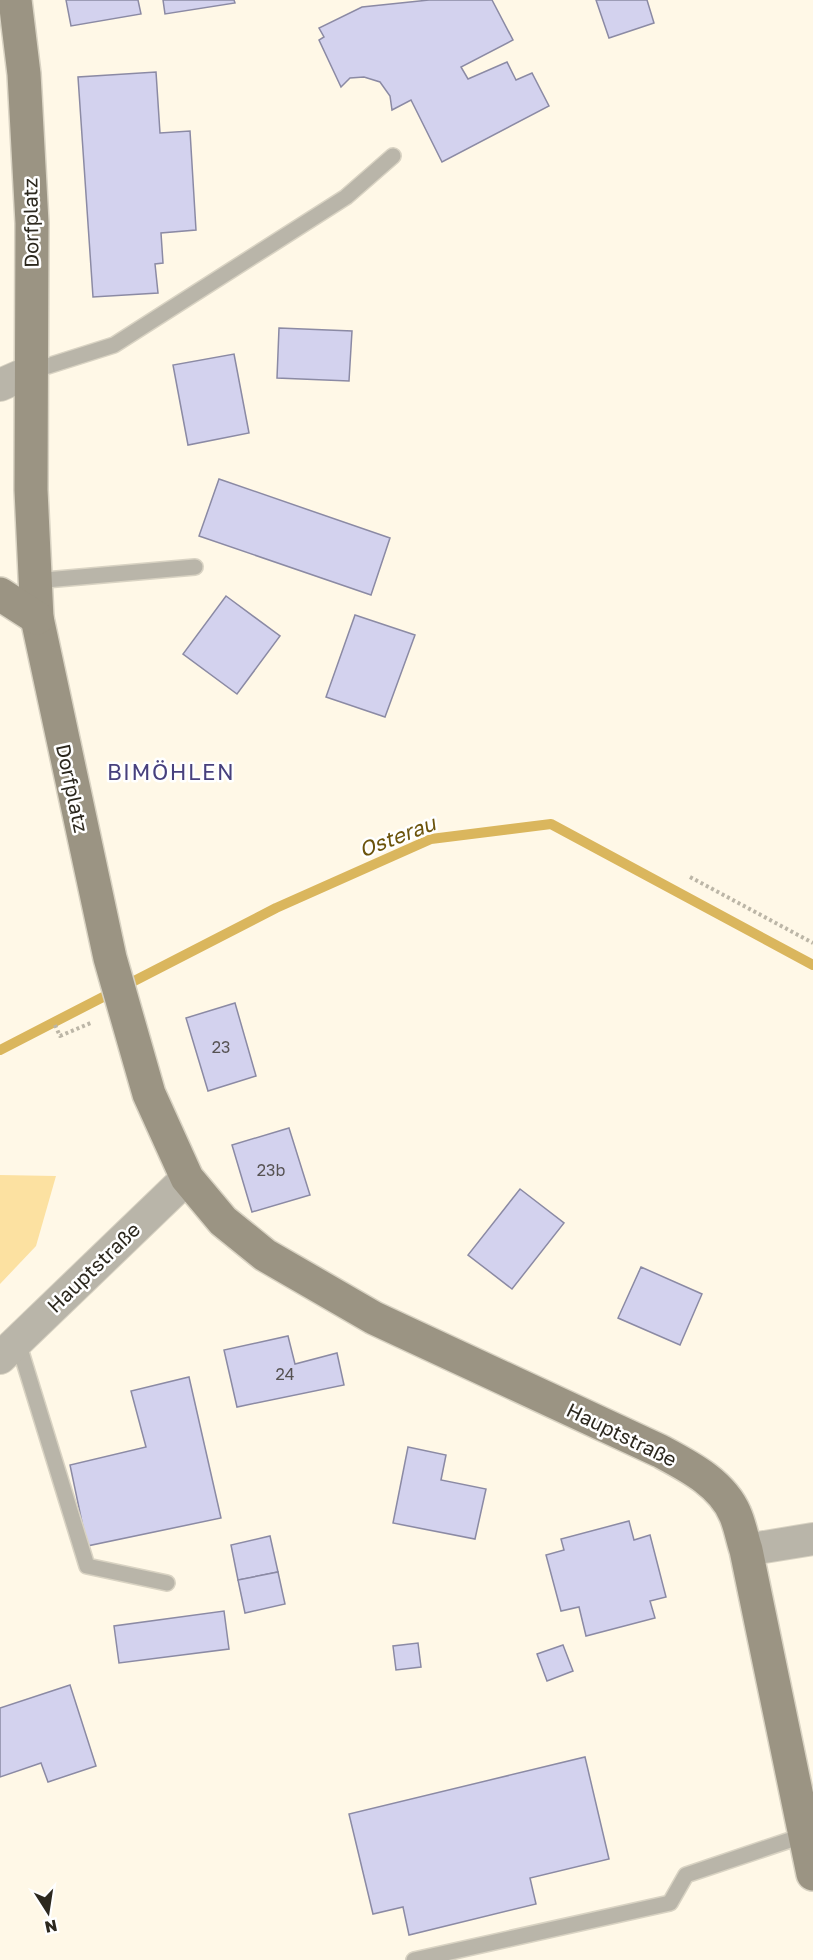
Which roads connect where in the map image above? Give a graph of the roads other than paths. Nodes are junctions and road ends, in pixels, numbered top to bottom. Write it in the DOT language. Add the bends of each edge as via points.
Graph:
graph roads {
  1 [pos="15,0"];
  2 [pos="393,156"];
  3 [pos="32,371"];
  4 [pos="0,385"];
  5 [pos="195,567"];
  6 [pos="34,581"];
  7 [pos="0,594"];
  8 [pos="37,618"];
  9 [pos="110,958"];
  10 [pos="187,1178"];
  11 [pos="9,1349"];
  12 [pos="813,1539"];
  13 [pos="746,1550"];
  14 [pos="167,1583"];
  15 [pos="805,1834"];
  16 [pos="813,1874"];
  17 [pos="414,1960"];
  1 -- 3 [label="street, Dorfplatz" via="24,74 32,223"];
  2 -- 3 [label="lane" via="346,197 114,345"];
  3 -- 4 [label="street"];
  3 -- 6 [label="street, Dorfplatz"];
  5 -- 6 [label="lane"];
  6 -- 8 [label="street, Dorfplatz"];
  7 -- 8 [label="street"];
  8 -- 9 [label="street, Dorfplatz"];
  9 -- 10 [label="street, Hauptstraße" via="149,1094"];
  10 -- 11 [label="street, Hauptstraße"];
  10 -- 13 [label="street, Hauptstraße" via="223,1221 265,1255 374,1318 689,1466 713,1484 735,1512"];
  11 -- 14 [label="lane" via="87,1566"];
  12 -- 13 [label="street"];
  13 -- 15 [label="street, Hauptstraße"];
  15 -- 16 [label="street, Hauptstraße"];
  15 -- 17 [label="lane" via="686,1875 670,1903"];
}
